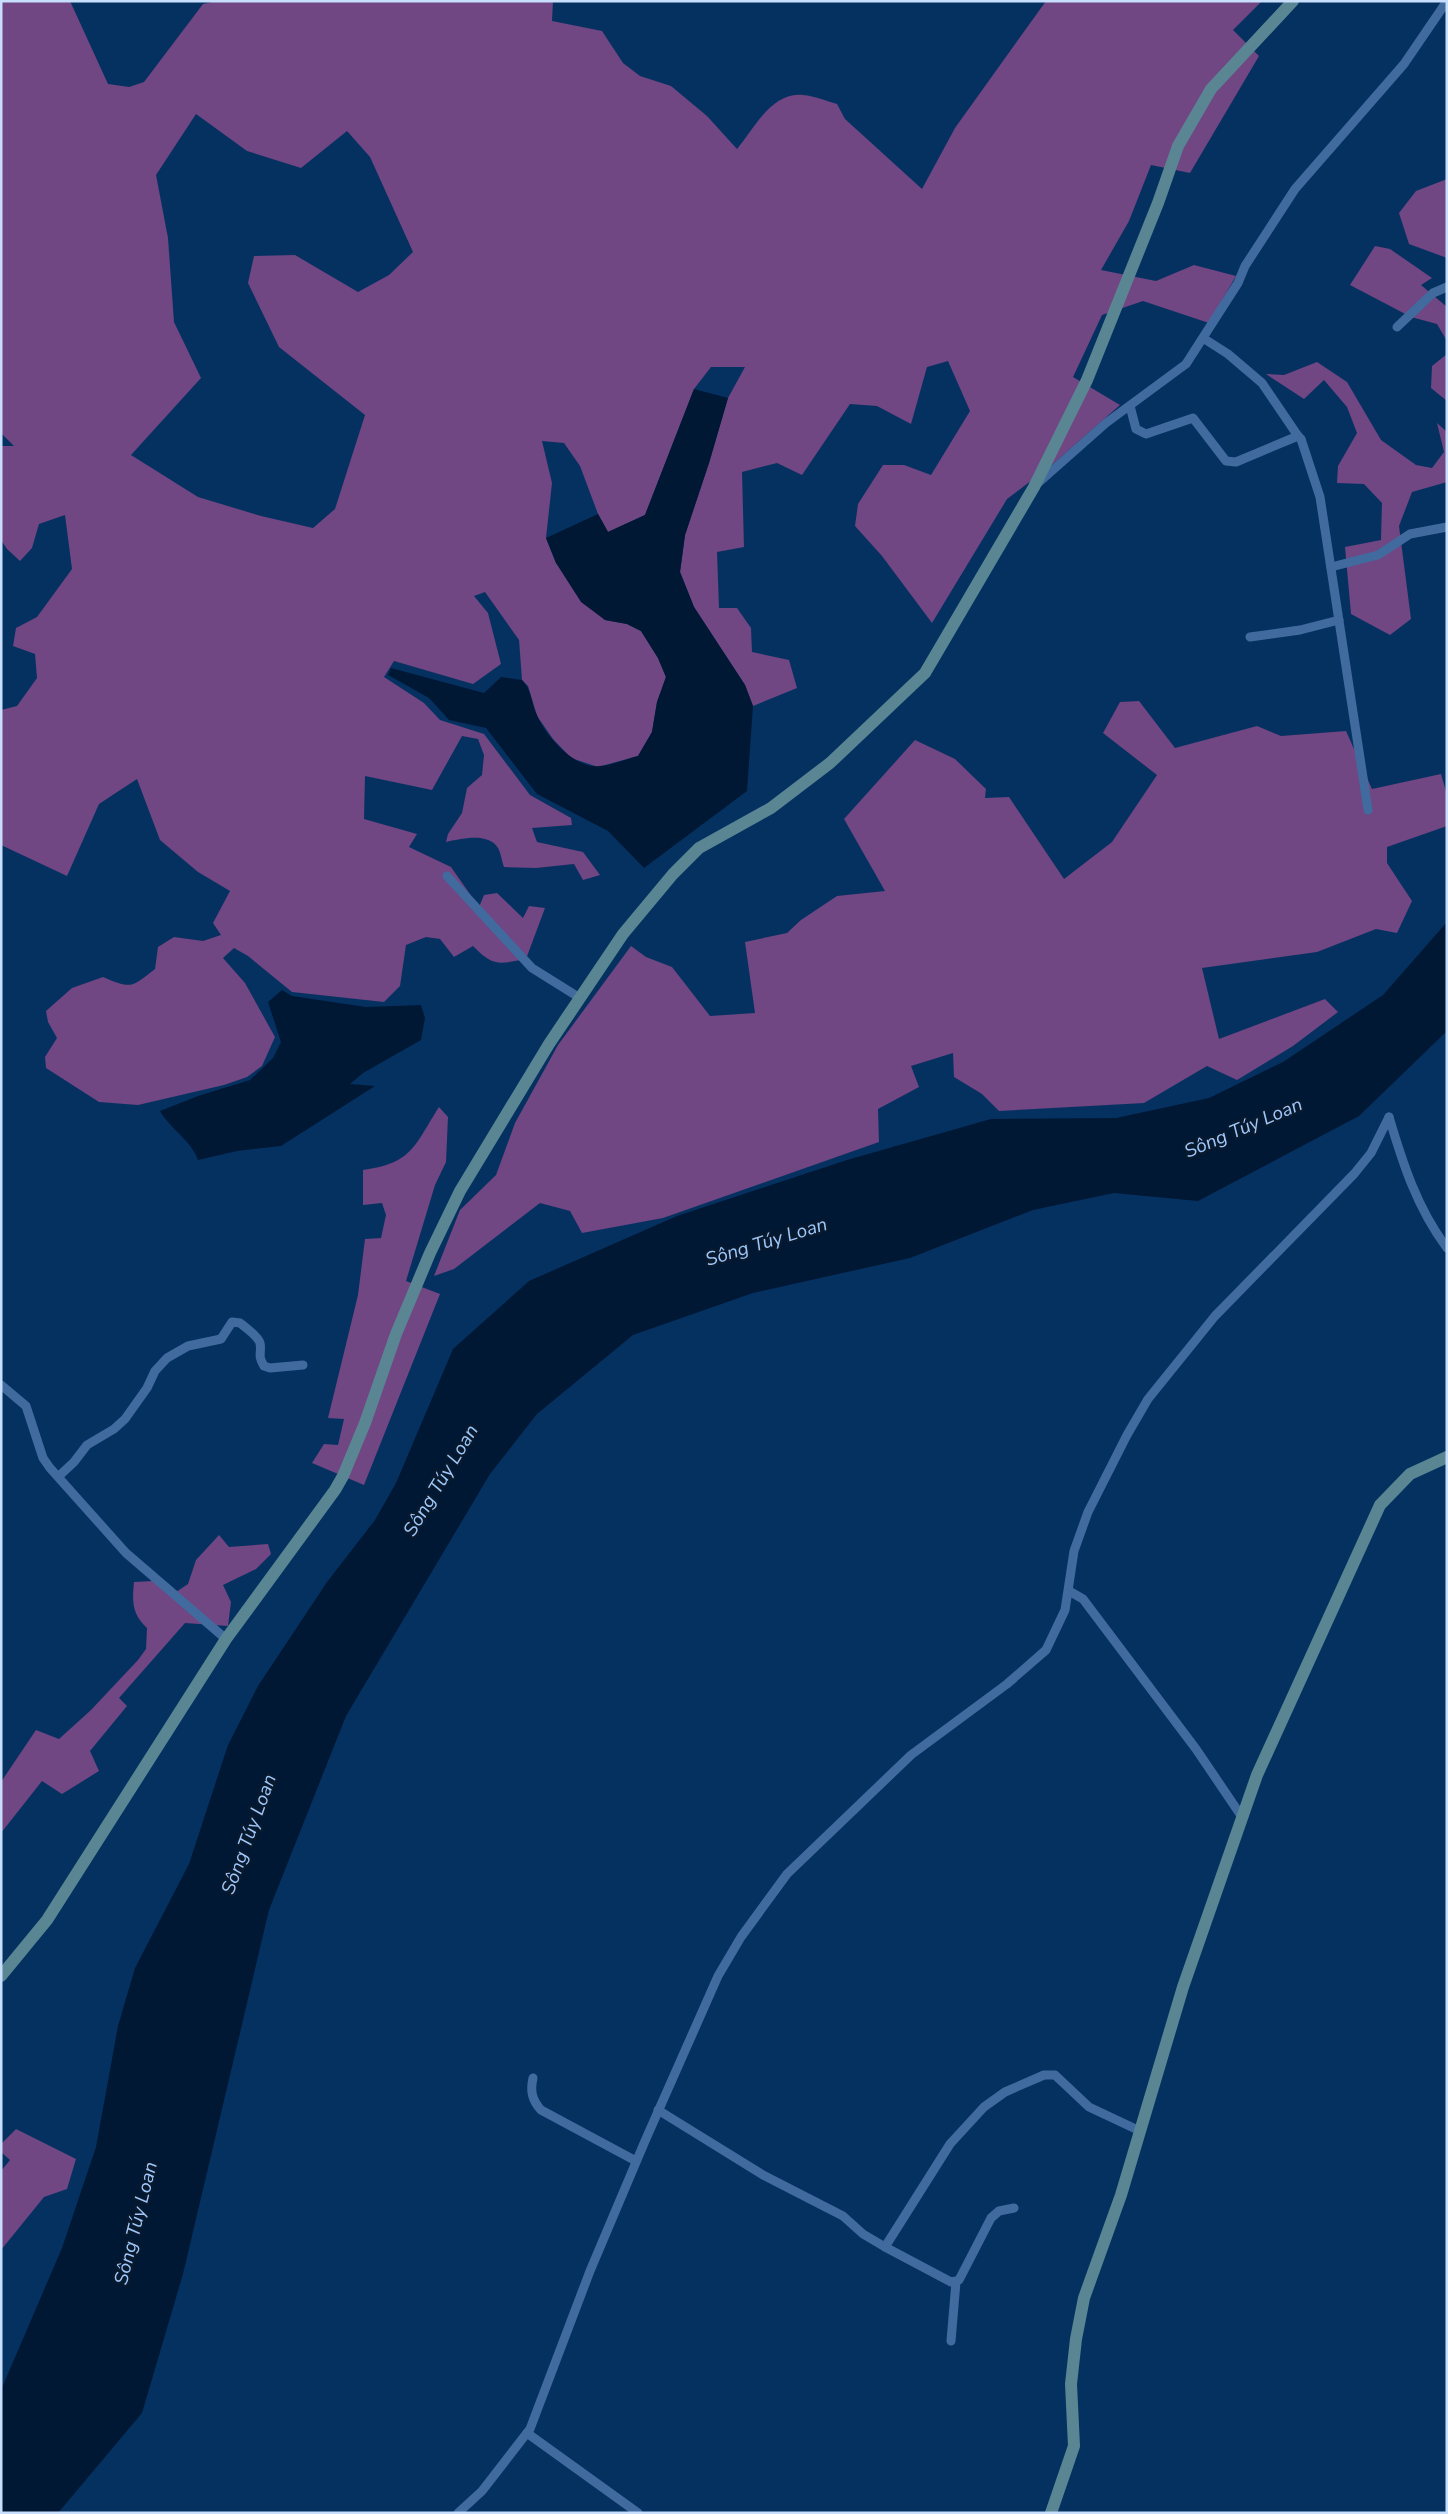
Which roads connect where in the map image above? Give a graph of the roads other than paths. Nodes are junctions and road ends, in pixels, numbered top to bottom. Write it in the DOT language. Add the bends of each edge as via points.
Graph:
graph roads {
  1 [pos="1292,1"];
  2 [pos="1447,2"];
  3 [pos="1447,288"];
  4 [pos="1397,328"];
  5 [pos="1203,338"];
  6 [pos="1130,406"];
  7 [pos="1298,436"];
  8 [pos="1034,487"];
  9 [pos="1447,527"];
  10 [pos="1331,567"];
  11 [pos="1339,620"];
  12 [pos="1250,637"];
  13 [pos="1368,810"];
  14 [pos="447,876"];
  15 [pos="580,998"];
  16 [pos="1447,1248"];
  17 [pos="303,1365"];
  18 [pos="1,1385"];
  19 [pos="1447,1457"];
  20 [pos="59,1476"];
  21 [pos="1069,1591"];
  22 [pos="226,1639"];
  23 [pos="1242,1817"];
  24 [pos="1,1976"];
  25 [pos="533,2078"];
  26 [pos="658,2110"];
  27 [pos="1140,2131"];
  28 [pos="636,2160"];
  29 [pos="1014,2208"];
  30 [pos="885,2247"];
  31 [pos="956,2282"];
  32 [pos="951,2341"];
  33 [pos="527,2432"];
  34 [pos="458,2513"];
  35 [pos="638,2513"];
  36 [pos="1051,2513"];
  1 -- 8 [label="street" via="1211,89 1178,146 1087,380"];
  2 -- 5 [label="street" via="1404,64 1295,189"];
  3 -- 4 [label="street" via="1433,293"];
  5 -- 6 [label="street" via="1186,364"];
  5 -- 7 [label="street" via="1262,383"];
  6 -- 7 [label="street" via="1136,429 1146,434 1193,418 1226,462 1236,462"];
  6 -- 8 [label="street"];
  7 -- 10 [label="street" via="1320,497"];
  8 -- 15 [label="street" via="925,673 823,768 771,808 699,848 623,934"];
  9 -- 10 [label="street" via="1410,534 1378,554"];
  10 -- 11 [label="street"];
  11 -- 12 [label="street"];
  11 -- 13 [label="street"];
  14 -- 15 [label="street" via="532,968"];
  15 -- 22 [label="street" via="498,1125 460,1191 412,1294 343,1476 324,1507"];
  16 -- 21 [label="street" via="1409,1183 1389,1116 1378,1142 1354,1174 1215,1316 1148,1399 1126,1434 1088,1512 1074,1550"];
  17 -- 20 [label="street" via="264,1366 258,1356 260,1343 240,1322 232,1322 222,1339 188,1346 167,1358 155,1371 148,1388 125,1419 114,1430 87,1445"];
  18 -- 20 [label="street" via="26,1406 43,1458"];
  19 -- 23 [label="street" via="1410,1474 1380,1505 1257,1775"];
  20 -- 22 [label="street" via="126,1553"];
  21 -- 23 [label="street" via="1083,1599 1094,1613"];
  21 -- 26 [label="street" via="1065,1610 1046,1650 1007,1684 911,1755 787,1874 741,1937 718,1976"];
  22 -- 24 [label="street" via="47,1920"];
  23 -- 27 [label="street" via="1183,1987"];
  25 -- 28 [label="street" via="533,2098 541,2110"];
  26 -- 28 [label="street"];
  26 -- 30 [label="street" via="763,2175 843,2216 863,2234"];
  27 -- 30 [label="street" via="1089,2107 1055,2075 1044,2075 1005,2092 984,2107 950,2144"];
  27 -- 36 [label="street" via="1084,2298 1071,2384 1074,2446"];
  28 -- 33 [label="street"];
  29 -- 31 [label="street" via="999,2211 991,2218 960,2280"];
  30 -- 31 [label="street"];
  31 -- 32 [label="street"];
  33 -- 34 [label="street" via="482,2491"];
  33 -- 35 [label="street"];
}
